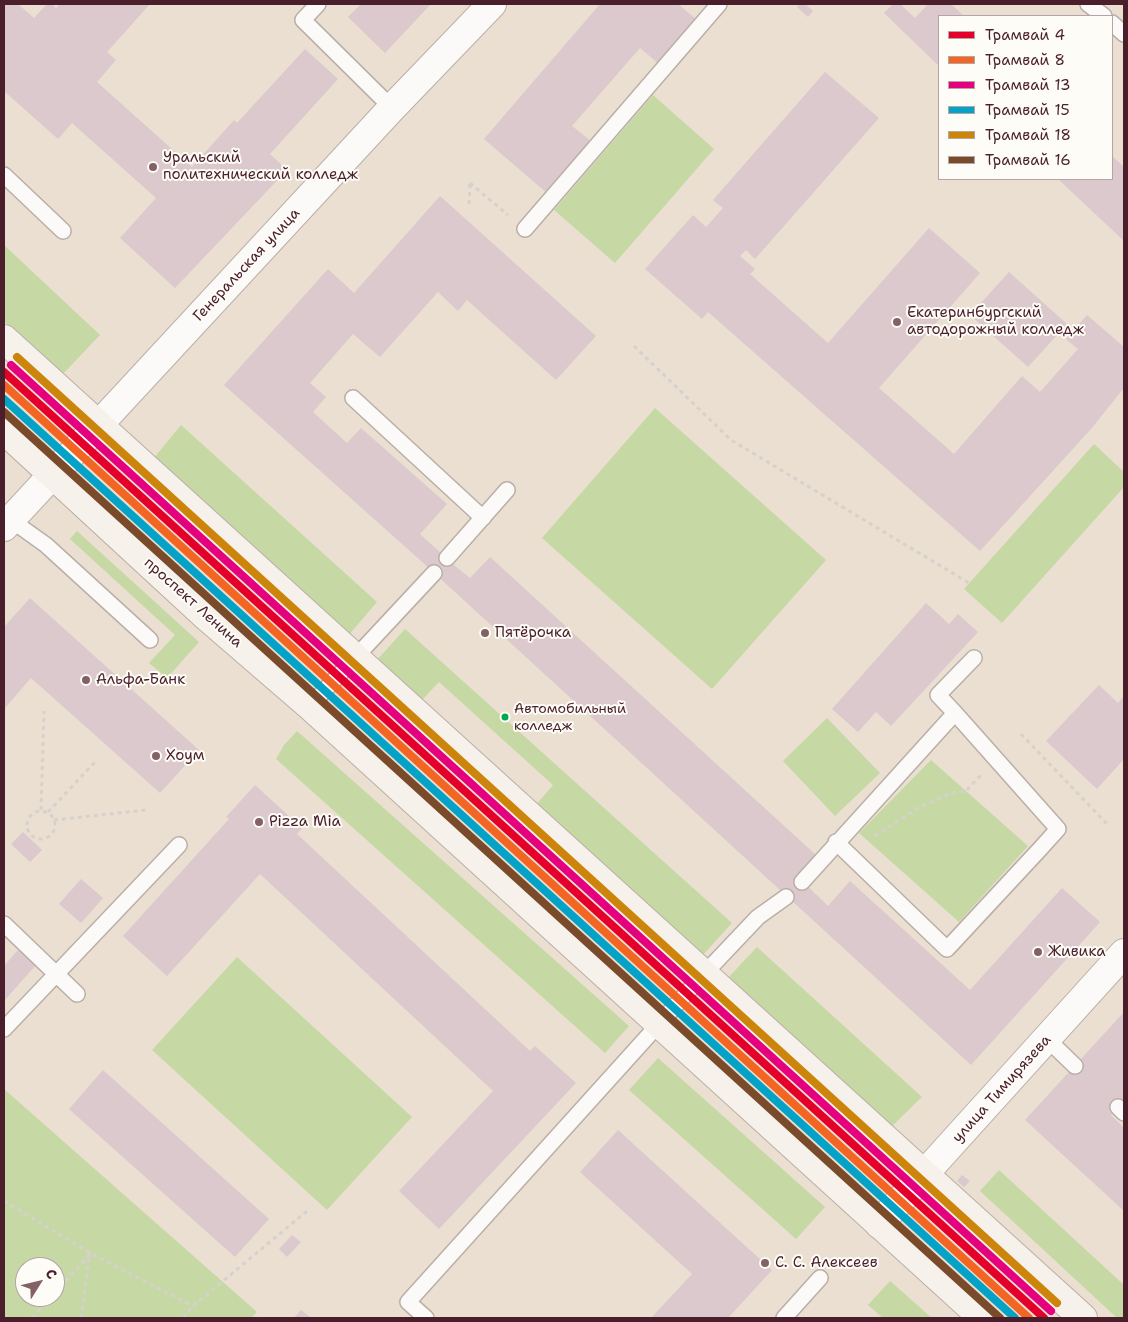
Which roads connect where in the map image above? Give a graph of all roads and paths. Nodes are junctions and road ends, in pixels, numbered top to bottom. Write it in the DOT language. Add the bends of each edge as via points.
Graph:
graph roads {
  1 [pos="318,4"];
  2 [pos="492,4"];
  3 [pos="719,4"];
  4 [pos="1113,24"];
  5 [pos="1124,34"];
  6 [pos="392,108"];
  7 [pos="4,175"];
  8 [pos="469,204"];
  9 [pos="525,229"];
  10 [pos="63,231"];
  11 [pos="4,339"];
  12 [pos="634,346"];
  13 [pos="353,398"];
  14 [pos="99,424"];
  15 [pos="4,430"];
  16 [pos="52,475"];
  17 [pos="507,490"];
  18 [pos="483,518"];
  19 [pos="7,524"];
  20 [pos="446,558"];
  21 [pos="434,573"];
  22 [pos="969,583"];
  23 [pos="150,640"];
  24 [pos="355,658"];
  25 [pos="974,658"];
  26 [pos="310,706"];
  27 [pos="44,711"];
  28 [pos="955,713"];
  29 [pos="1021,734"];
  30 [pos="996,759"];
  31 [pos="96,761"];
  32 [pos="41,810"];
  33 [pos="146,810"];
  34 [pos="48,812"];
  35 [pos="54,820"];
  36 [pos="1108,825"];
  37 [pos="836,842"];
  38 [pos="179,845"];
  39 [pos="848,853"];
  40 [pos="802,882"];
  41 [pos="786,897"];
  42 [pos="4,924"];
  43 [pos="1124,953"];
  44 [pos="57,974"];
  45 [pos="704,974"];
  46 [pos="77,994"];
  47 [pos="658,1024"];
  48 [pos="4,1029"];
  49 [pos="1047,1039"];
  50 [pos="1074,1066"];
  51 [pos="924,1174"];
  52 [pos="4,1201"];
  53 [pos="307,1211"];
  54 [pos="880,1224"];
  55 [pos="90,1253"];
  56 [pos="820,1278"];
  57 [pos="65,1281"];
  58 [pos="193,1306"];
  59 [pos="42,1307"];
  60 [pos="32,1318"];
  61 [pos="81,1318"];
  62 [pos="183,1318"];
  63 [pos="426,1318"];
  64 [pos="784,1318"];
  65 [pos="983,1318"];
  66 [pos="1083,1318"];
  1 -- 6 [label="lane" via="304,20"];
  2 -- 6 [label="street, Генеральская улица"];
  3 -- 9 [label="lane"];
  4 -- 5 [label="lane"];
  6 -- 14 [label="street, Генеральская улица"];
  7 -- 10 [label="lane"];
  8 -- 9 [label="path" via="470,184"];
  11 -- 14 [label="main road"];
  12 -- 22 [label="path" via="731,440"];
  13 -- 18 [label="lane"];
  14 -- 16 [label="street, Генеральская улица"];
  14 -- 24 [label="main road"];
  15 -- 16 [label="main road, проспект Ленина"];
  16 -- 19 [label="street, Генеральская улица"];
  16 -- 26 [label="main road, проспект Ленина"];
  17 -- 18 [label="lane"];
  18 -- 20 [label="lane"];
  19 -- 23 [label="lane" via="46,545"];
  21 -- 24 [label="lane"];
  24 -- 26 [label="lane"];
  24 -- 45 [label="main road"];
  25 -- 28 [label="lane" via="938,695"];
  26 -- 47 [label="main road, проспект Ленина"];
  27 -- 32 [label="path"];
  28 -- 30 [label="lane"];
  28 -- 37 [label="lane"];
  29 -- 36 [label="path"];
  30 -- 39 [label="path" via="966,791 951,793 918,808"];
  30 -- 39 [label="lane" via="1058,829 947,948"];
  31 -- 34 [label="path"];
  32 -- 34 [label="path"];
  32 -- 35 [label="path" via="27,821 28,831 34,838 48,837 54,830"];
  33 -- 35 [label="path"];
  34 -- 35 [label="path"];
  37 -- 39 [label="lane"];
  37 -- 40 [label="lane"];
  38 -- 44 [label="lane"];
  41 -- 45 [label="lane" via="758,917"];
  42 -- 44 [label="lane"];
  43 -- 49 [label="street, улица Тимирязева"];
  44 -- 46 [label="lane"];
  44 -- 48 [label="lane"];
  45 -- 47 [label="lane"];
  45 -- 51 [label="main road"];
  47 -- 54 [label="main road, проспект Ленина"];
  47 -- 63 [label="lane" via="408,1302"];
  49 -- 50 [label="lane"];
  49 -- 51 [label="street, улица Тимирязева"];
  51 -- 54 [label="street, улица Тимирязева"];
  51 -- 66 [label="main road"];
  52 -- 55 [label="path"];
  53 -- 58 [label="path"];
  54 -- 65 [label="main road, проспект Ленина"];
  55 -- 57 [label="path"];
  55 -- 58 [label="path"];
  55 -- 61 [label="path"];
  56 -- 64 [label="lane"];
  58 -- 62 [label="path"];
  59 -- 60 [label="path"];
}
